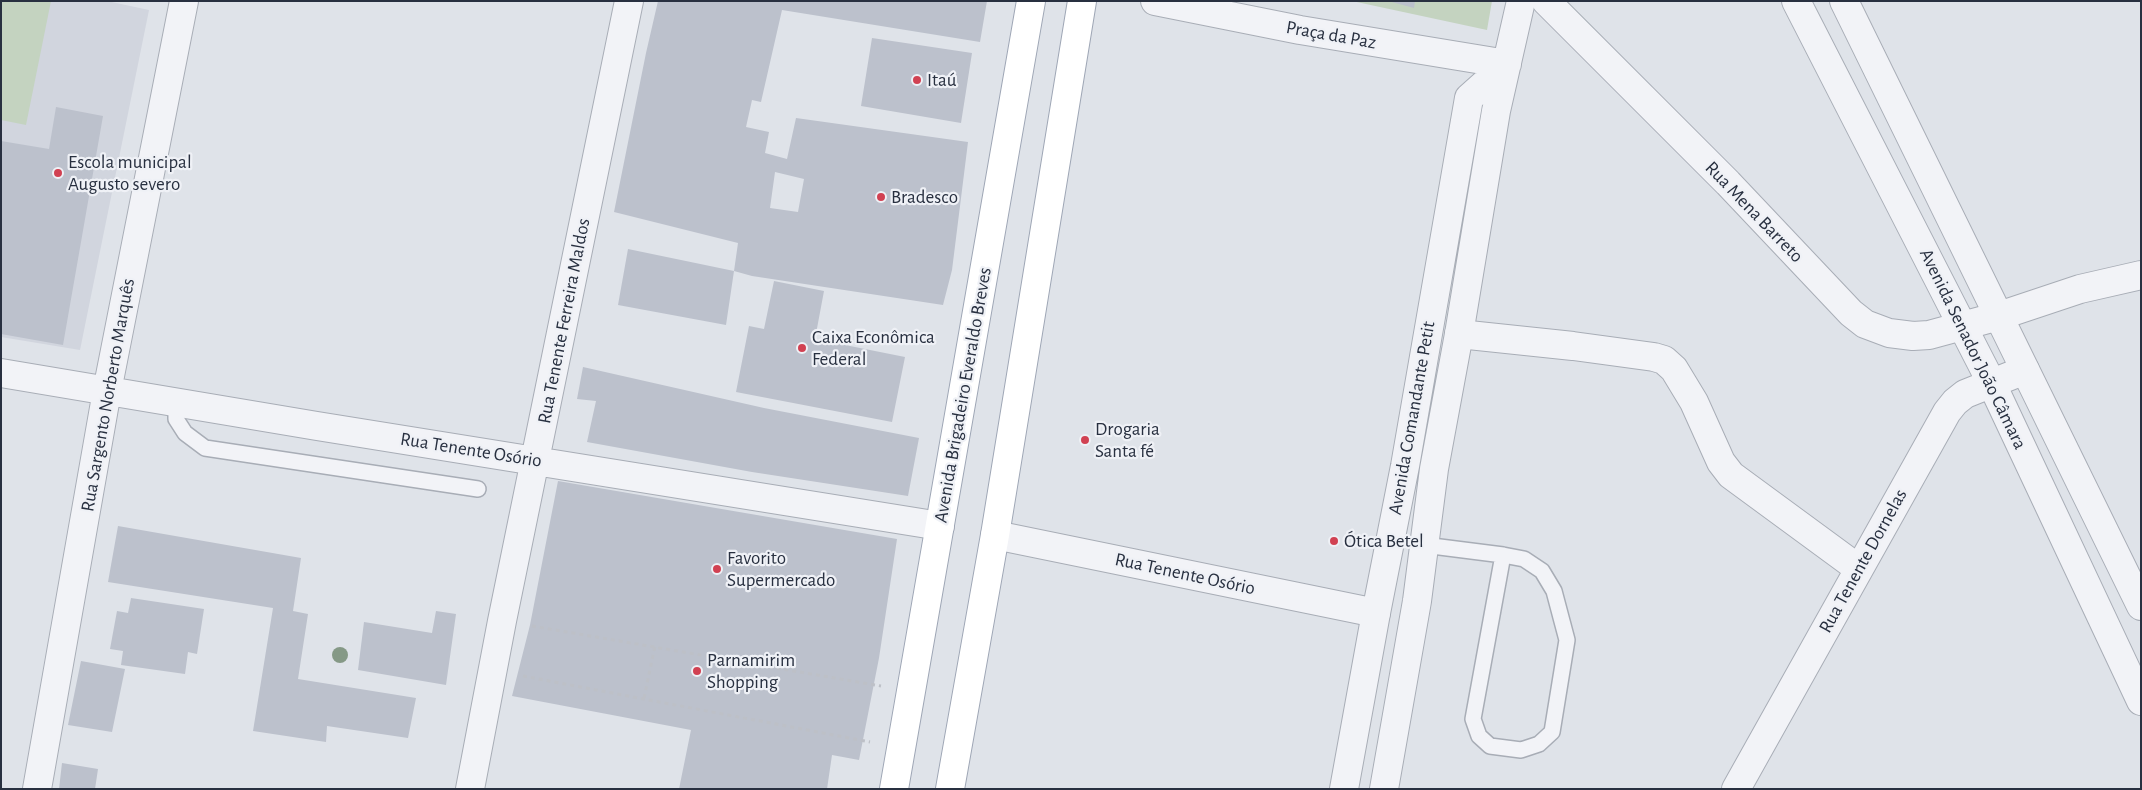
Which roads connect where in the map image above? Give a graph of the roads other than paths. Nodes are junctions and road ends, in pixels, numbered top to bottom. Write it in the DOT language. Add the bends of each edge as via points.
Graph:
graph roads {
  1 [pos="184,1"];
  2 [pos="628,1"];
  3 [pos="1031,1"];
  4 [pos="1082,1"];
  5 [pos="1155,1"];
  6 [pos="1521,1"];
  7 [pos="1546,1"];
  8 [pos="1796,1"];
  9 [pos="1844,1"];
  10 [pos="1507,64"];
  11 [pos="2141,275"];
  12 [pos="1999,316"];
  13 [pos="1963,326"];
  14 [pos="1460,334"];
  15 [pos="2025,370"];
  16 [pos="1,373"];
  17 [pos="1992,382"];
  18 [pos="108,391"];
  19 [pos="176,402"];
  20 [pos="536,460"];
  21 [pos="1405,466"];
  22 [pos="1434,469"];
  23 [pos="478,489"];
  24 [pos="940,526"];
  25 [pos="995,535"];
  26 [pos="1424,545"];
  27 [pos="1502,555"];
  28 [pos="1859,569"];
  29 [pos="2141,606"];
  30 [pos="1376,614"];
  31 [pos="2141,701"];
  32 [pos="38,789"];
  33 [pos="470,789"];
  34 [pos="894,789"];
  35 [pos="950,789"];
  36 [pos="1344,789"];
  37 [pos="1384,789"];
  38 [pos="1736,789"];
  1 -- 18 [label="street, Rua Sargento Norberto Marquês"];
  2 -- 20 [label="street, Rua Tenente Ferreira Maldos"];
  3 -- 24 [label="main road, Avenida Brigadeiro Everaldo Breves"];
  4 -- 25 [label="main road"];
  5 -- 10 [label="street, Praça da Paz" via="1310,32"];
  6 -- 10 [label="street, Avenida Comandante Petit"];
  7 -- 13 [label="street, Rua Mena Barreto" via="1728,183 1851,312 1873,327 1901,334 1929,335"];
  8 -- 13 [label="street, Avenida Senador João Câmara"];
  9 -- 12 [label="street, Avenida Senador João Câmara"];
  10 -- 14 [label="street, Avenida Comandante Petit" via="1496,111"];
  10 -- 21 [label="street, Avenida Comandante Petit" via="1469,98"];
  11 -- 12 [label="street, Rua Mena Barreto" via="2080,289"];
  12 -- 13 [label="street, Rua Mena Barreto"];
  12 -- 15 [label="street, Avenida Senador João Câmara"];
  13 -- 17 [label="street, Avenida Senador João Câmara"];
  14 -- 22 [label="street, Avenida Comandante Petit"];
  14 -- 28 [label="street" via="1654,356 1664,360 1674,369 1694,402 1721,462 1731,475"];
  15 -- 17 [label="street, Rua Tenente Dornelas"];
  15 -- 29 [label="street, Avenida Senador João Câmara"];
  16 -- 18 [label="street, Rua Tenente Osório"];
  17 -- 28 [label="street, Rua Tenente Dornelas" via="1954,402"];
  17 -- 31 [label="street, Avenida Senador João Câmara"];
  18 -- 19 [label="street, Rua Tenente Osório"];
  18 -- 32 [label="street, Rua Sargento Norberto Marquês"];
  19 -- 20 [label="street, Rua Tenente Osório"];
  19 -- 23 [label="lane" via="176,419 185,433 205,448"];
  20 -- 24 [label="street, Rua Tenente Osório"];
  20 -- 33 [label="street, Rua Tenente Ferreira Maldos"];
  21 -- 22 [label="street"];
  21 -- 30 [label="street, Avenida Comandante Petit"];
  22 -- 26 [label="street, Avenida Comandante Petit"];
  24 -- 34 [label="main road, Avenida Brigadeiro Everaldo Breves"];
  25 -- 30 [label="street, Rua Tenente Osório"];
  25 -- 35 [label="main road"];
  26 -- 27 [label="lane"];
  26 -- 37 [label="street, Avenida Comandante Petit"];
  27 -- 27 [label="lane" via="1524,559 1542,571 1554,591 1567,640 1552,732 1539,744 1521,750 1490,746 1479,736 1473,719"];
  28 -- 38 [label="street, Rua Tenente Dornelas"];
  30 -- 36 [label="street, Avenida Comandante Petit"];
}
